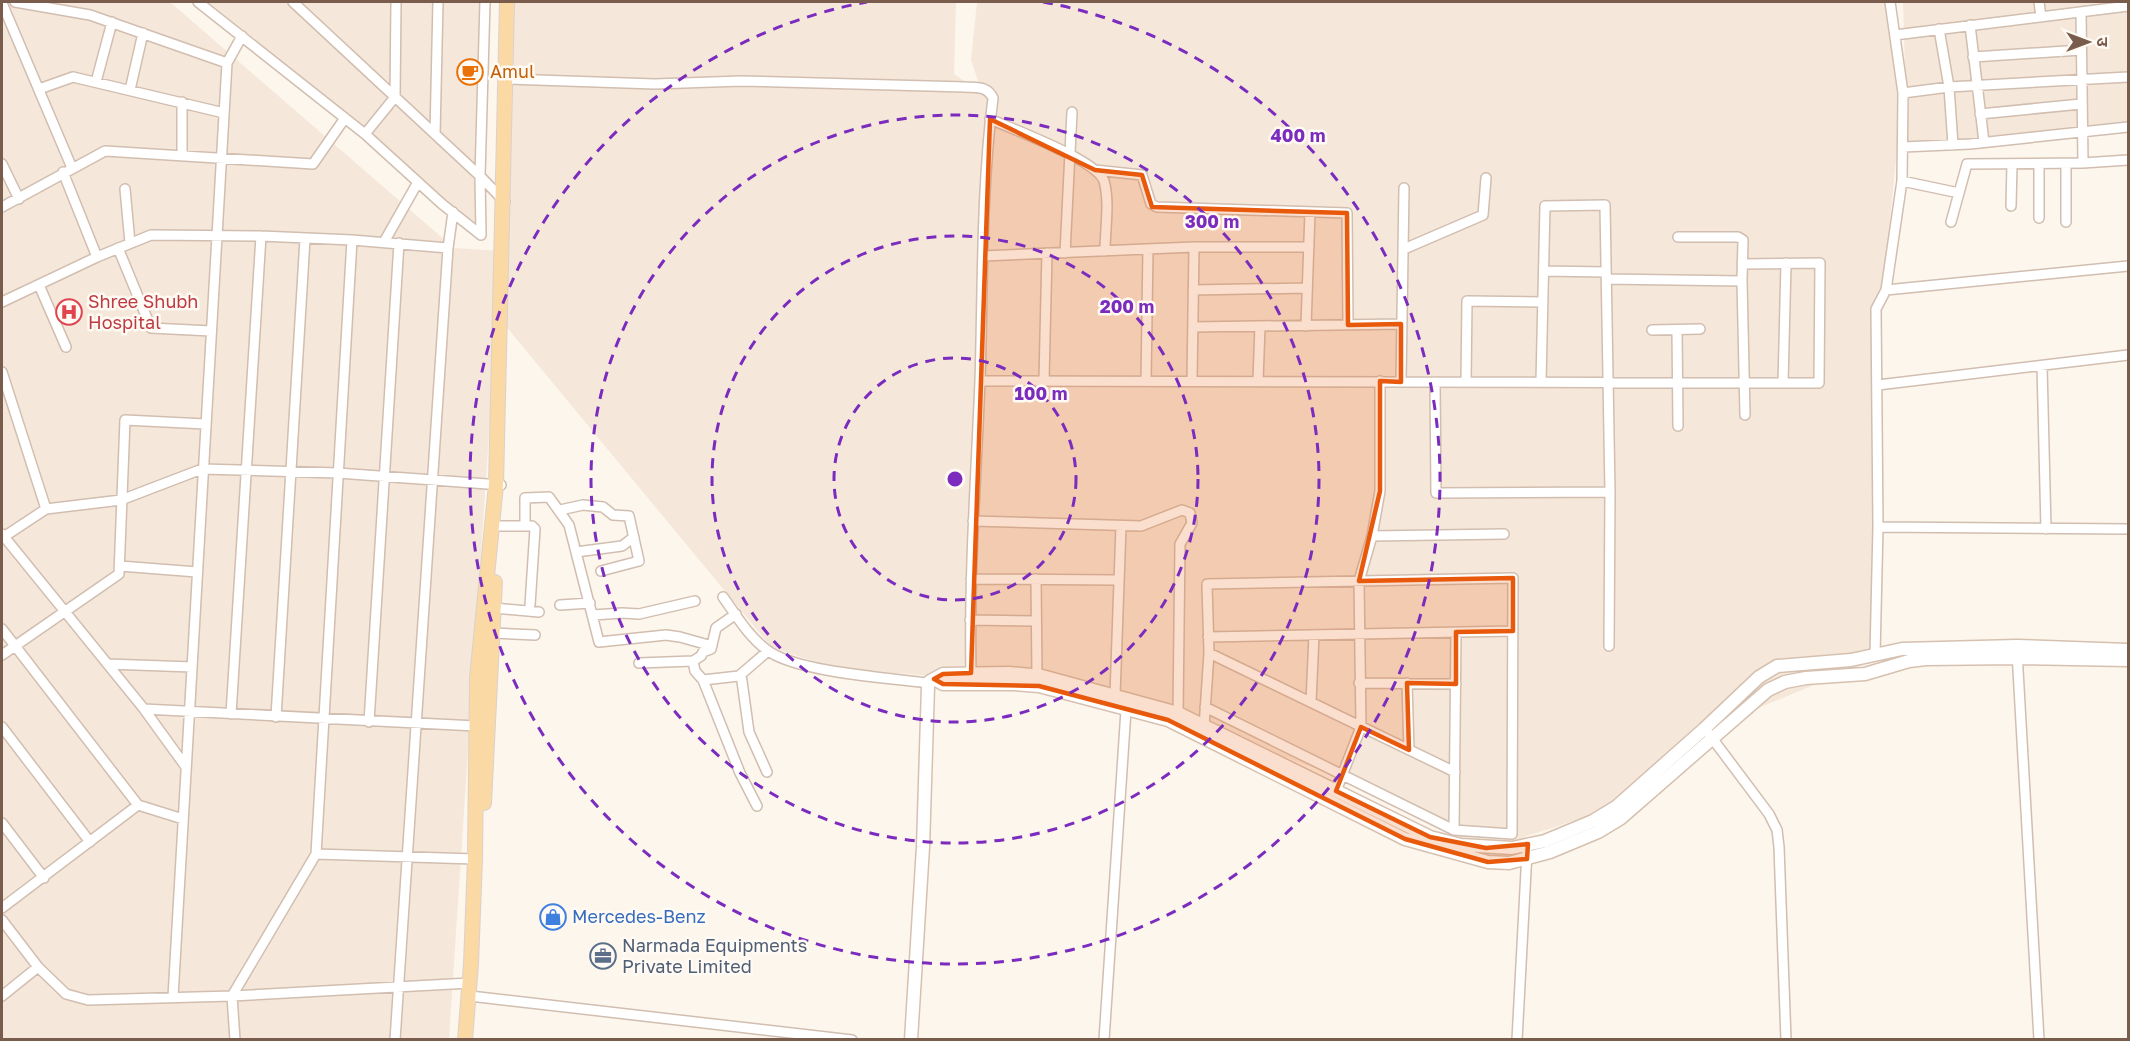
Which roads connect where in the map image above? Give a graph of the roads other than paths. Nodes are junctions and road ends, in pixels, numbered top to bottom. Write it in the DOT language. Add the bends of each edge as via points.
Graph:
graph roads {
  1 [pos="15,2"];
  2 [pos="198,2"];
  3 [pos="293,2"];
  4 [pos="396,2"];
  5 [pos="438,2"];
  6 [pos="485,2"];
  7 [pos="507,2"];
  8 [pos="511,2"];
  9 [pos="1890,2"];
  10 [pos="2039,2"];
  11 [pos="2,3"];
  12 [pos="2128,6"];
  13 [pos="2081,12"];
  14 [pos="2041,17"];
  15 [pos="112,22"];
  16 [pos="1970,26"];
  17 [pos="1939,29"];
  18 [pos="143,33"];
  19 [pos="1895,34"];
  20 [pos="242,36"];
  21 [pos="2081,50"];
  22 [pos="1973,57"];
  23 [pos="227,63"];
  24 [pos="2128,77"];
  25 [pos="507,79"];
  26 [pos="2081,80"];
  27 [pos="96,82"];
  28 [pos="1977,86"];
  29 [pos="1948,87"];
  30 [pos="39,89"];
  31 [pos="130,90"];
  32 [pos="1903,93"];
  33 [pos="395,97"];
  34 [pos="182,102"];
  35 [pos="2081,104"];
  36 [pos="1072,112"];
  37 [pos="224,113"];
  38 [pos="1980,114"];
  39 [pos="345,118"];
  40 [pos="990,119"];
  41 [pos="2128,127"];
  42 [pos="2081,132"];
  43 [pos="365,134"];
  44 [pos="435,134"];
  45 [pos="1984,142"];
  46 [pos="1970,144"];
  47 [pos="1953,145"];
  48 [pos="1903,147"];
  49 [pos="1070,154"];
  50 [pos="182,155"];
  51 [pos="221,158"];
  52 [pos="2128,160"];
  53 [pos="2083,163"];
  54 [pos="2,164"];
  55 [pos="1967,164"];
  56 [pos="2012,164"];
  57 [pos="2039,164"];
  58 [pos="2066,164"];
  59 [pos="72,168"];
  60 [pos="1095,170"];
  61 [pos="63,172"];
  62 [pos="480,176"];
  63 [pos="1486,178"];
  64 [pos="1902,181"];
  65 [pos="418,182"];
  66 [pos="1404,188"];
  67 [pos="126,189"];
  68 [pos="1959,193"];
  69 [pos="19,199"];
  70 [pos="505,202"];
  71 [pos="2011,206"];
  72 [pos="2,207"];
  73 [pos="453,212"];
  74 [pos="1310,212"];
  75 [pos="2038,218"];
  76 [pos="1951,222"];
  77 [pos="2066,222"];
  78 [pos="218,236"];
  79 [pos="261,236"];
  80 [pos="1678,237"];
  81 [pos="305,239"];
  82 [pos="352,240"];
  83 [pos="384,242"];
  84 [pos="130,243"];
  85 [pos="399,243"];
  86 [pos="1194,247"];
  87 [pos="1309,247"];
  88 [pos="118,248"];
  89 [pos="448,248"];
  90 [pos="1148,249"];
  91 [pos="1404,249"];
  92 [pos="1105,251"];
  93 [pos="1065,253"];
  94 [pos="1047,254"];
  95 [pos="97,256"];
  96 [pos="983,256"];
  97 [pos="1786,263"];
  98 [pos="1742,264"];
  99 [pos="2128,266"];
  100 [pos="1544,271"];
  101 [pos="1607,275"];
  102 [pos="1742,281"];
  103 [pos="39,285"];
  104 [pos="1307,288"];
  105 [pos="1193,290"];
  106 [pos="1886,290"];
  107 [pos="2,302"];
  108 [pos="1543,302"];
  109 [pos="1401,324"];
  110 [pos="1348,325"];
  111 [pos="1260,326"];
  112 [pos="1306,326"];
  113 [pos="1193,327"];
  114 [pos="1700,329"];
  115 [pos="1652,330"];
  116 [pos="1677,330"];
  117 [pos="211,331"];
  118 [pos="66,347"];
  119 [pos="2128,355"];
  120 [pos="2042,366"];
  121 [pos="2,372"];
  122 [pos="1044,380"];
  123 [pos="980,381"];
  124 [pos="1146,381"];
  125 [pos="1192,381"];
  126 [pos="1258,381"];
  127 [pos="1380,381"];
  128 [pos="1401,382"];
  129 [pos="1435,382"];
  130 [pos="1466,382"];
  131 [pos="1541,382"];
  132 [pos="1608,382"];
  133 [pos="1677,383"];
  134 [pos="1744,383"];
  135 [pos="1783,383"];
  136 [pos="1878,385"];
  137 [pos="1745,415"];
  138 [pos="205,424"];
  139 [pos="1678,426"];
  140 [pos="202,469"];
  141 [pos="246,471"];
  142 [pos="290,472"];
  143 [pos="338,474"];
  144 [pos="384,477"];
  145 [pos="433,481"];
  146 [pos="499,485"];
  147 [pos="1610,492"];
  148 [pos="121,500"];
  149 [pos="46,510"];
  150 [pos="560,510"];
  151 [pos="973,521"];
  152 [pos="499,526"];
  153 [pos="525,526"];
  154 [pos="1120,526"];
  155 [pos="1878,527"];
  156 [pos="2046,529"];
  157 [pos="2128,529"];
  158 [pos="1504,534"];
  159 [pos="1372,536"];
  160 [pos="2,537"];
  161 [pos="634,537"];
  162 [pos="576,552"];
  163 [pos="120,566"];
  164 [pos="601,571"];
  165 [pos="197,572"];
  166 [pos="971,579"];
  167 [pos="1036,579"];
  168 [pos="1119,580"];
  169 [pos="1359,581"];
  170 [pos="723,597"];
  171 [pos="695,600"];
  172 [pos="590,603"];
  173 [pos="530,605"];
  174 [pos="560,605"];
  175 [pos="494,608"];
  176 [pos="65,612"];
  177 [pos="539,612"];
  178 [pos="736,614"];
  179 [pos="593,615"];
  180 [pos="970,620"];
  181 [pos="1035,621"];
  182 [pos="2,629"];
  183 [pos="1513,631"];
  184 [pos="1456,632"];
  185 [pos="492,633"];
  186 [pos="1360,634"];
  187 [pos="535,635"];
  188 [pos="1314,635"];
  189 [pos="1208,637"];
  190 [pos="15,645"];
  191 [pos="712,646"];
  192 [pos="1609,646"];
  193 [pos="2128,650"];
  194 [pos="768,651"];
  195 [pos="2017,652"];
  196 [pos="1209,653"];
  197 [pos="1875,654"];
  198 [pos="2,655"];
  199 [pos="2128,660"];
  200 [pos="693,661"];
  201 [pos="639,663"];
  202 [pos="108,664"];
  203 [pos="192,667"];
  204 [pos="971,673"];
  205 [pos="741,674"];
  206 [pos="1037,676"];
  207 [pos="703,680"];
  208 [pos="931,681"];
  209 [pos="1359,683"];
  210 [pos="1407,683"];
  211 [pos="1456,684"];
  212 [pos="1115,695"];
  213 [pos="1311,702"];
  214 [pos="1205,706"];
  215 [pos="144,709"];
  216 [pos="1126,710"];
  217 [pos="189,712"];
  218 [pos="1178,713"];
  219 [pos="231,714"];
  220 [pos="276,717"];
  221 [pos="324,720"];
  222 [pos="369,722"];
  223 [pos="416,724"];
  224 [pos="476,726"];
  225 [pos="2,727"];
  226 [pos="1204,727"];
  227 [pos="1361,727"];
  228 [pos="1708,734"];
  229 [pos="1409,750"];
  230 [pos="186,767"];
  231 [pos="767,772"];
  232 [pos="1455,772"];
  233 [pos="1342,774"];
  234 [pos="1336,791"];
  235 [pos="138,805"];
  236 [pos="757,806"];
  237 [pos="183,819"];
  238 [pos="2,823"];
  239 [pos="1454,830"];
  240 [pos="90,842"];
  241 [pos="1528,844"];
  242 [pos="316,854"];
  243 [pos="407,857"];
  244 [pos="475,859"];
  245 [pos="1527,859"];
  246 [pos="44,878"];
  247 [pos="2,908"];
  248 [pos="2,920"];
  249 [pos="38,967"];
  250 [pos="398,986"];
  251 [pos="472,992"];
  252 [pos="2,996"];
  253 [pos="232,996"];
  254 [pos="173,997"];
  255 [pos="234,1040"];
  256 [pos="395,1040"];
  257 [pos="465,1040"];
  258 [pos="471,1040"];
  259 [pos="852,1040"];
  260 [pos="911,1040"];
  261 [pos="1104,1040"];
  262 [pos="1517,1040"];
  263 [pos="1786,1040"];
  264 [pos="2039,1040"];
  1 -- 15 [label="street"];
  2 -- 20 [label="street"];
  3 -- 33 [label="street"];
  4 -- 33 [label="street"];
  5 -- 44 [label="street"];
  6 -- 62 [label="street"];
  7 -- 25 [label="main road"];
  8 -- 25 [label="main road"];
  9 -- 19 [label="street"];
  10 -- 14 [label="street"];
  11 -- 30 [label="street"];
  12 -- 13 [label="street"];
  13 -- 14 [label="street"];
  13 -- 21 [label="street"];
  14 -- 16 [label="street"];
  15 -- 18 [label="street"];
  15 -- 27 [label="street"];
  16 -- 17 [label="street"];
  16 -- 22 [label="street"];
  17 -- 19 [label="street"];
  17 -- 29 [label="street"];
  18 -- 23 [label="street"];
  18 -- 31 [label="street"];
  19 -- 32 [label="street"];
  20 -- 23 [label="street"];
  20 -- 39 [label="street"];
  21 -- 22 [label="street"];
  21 -- 26 [label="street"];
  22 -- 28 [label="street"];
  23 -- 37 [label="street"];
  24 -- 26 [label="street"];
  25 -- 40 [label="street" via="984,88 993,98"];
  25 -- 70 [label="main road"];
  26 -- 28 [label="street"];
  26 -- 35 [label="street"];
  27 -- 30 [label="street" via="73,77"];
  27 -- 31 [label="street"];
  28 -- 29 [label="street"];
  28 -- 38 [label="street"];
  29 -- 32 [label="street"];
  29 -- 47 [label="street"];
  30 -- 59 [label="street"];
  31 -- 34 [label="street"];
  32 -- 48 [label="street"];
  33 -- 43 [label="street"];
  33 -- 44 [label="street"];
  34 -- 37 [label="street"];
  34 -- 50 [label="street"];
  35 -- 38 [label="street"];
  35 -- 42 [label="street"];
  36 -- 49 [label="street"];
  37 -- 51 [label="street"];
  38 -- 45 [label="street"];
  39 -- 43 [label="street"];
  39 -- 51 [label="street" via="313,164"];
  40 -- 49 [label="street"];
  40 -- 96 [label="street"];
  41 -- 42 [label="street"];
  42 -- 45 [label="street"];
  42 -- 53 [label="street"];
  43 -- 65 [label="street"];
  44 -- 62 [label="street"];
  45 -- 46 [label="street"];
  46 -- 47 [label="street"];
  46 -- 55 [label="street"];
  47 -- 48 [label="street"];
  48 -- 64 [label="street"];
  49 -- 60 [label="street"];
  49 -- 93 [label="street"];
  50 -- 51 [label="street"];
  50 -- 59 [label="street" via="105,151"];
  51 -- 78 [label="street"];
  52 -- 53 [label="street"];
  53 -- 58 [label="street"];
  54 -- 69 [label="street"];
  55 -- 56 [label="street"];
  55 -- 68 [label="street"];
  56 -- 57 [label="street"];
  56 -- 71 [label="street"];
  57 -- 58 [label="street"];
  57 -- 75 [label="street"];
  58 -- 77 [label="street"];
  59 -- 61 [label="street"];
  60 -- 74 [label="street" via="1142,175 1151,204 1158,207"];
  60 -- 92 [label="street" via="1103,179 1106,196"];
  61 -- 69 [label="street"];
  61 -- 95 [label="street"];
  62 -- 70 [label="street"];
  62 -- 73 [label="street" via="481,235"];
  63 -- 91 [label="street" via="1483,215"];
  64 -- 68 [label="street"];
  64 -- 106 [label="street"];
  65 -- 73 [label="street"];
  65 -- 83 [label="street"];
  66 -- 91 [label="street"];
  67 -- 84 [label="street"];
  68 -- 76 [label="street"];
  69 -- 72 [label="street"];
  70 -- 146 [label="main road"];
  73 -- 89 [label="street"];
  74 -- 87 [label="street"];
  74 -- 110 [label="street" via="1347,213"];
  78 -- 79 [label="street"];
  78 -- 84 [label="street" via="151,235"];
  78 -- 117 [label="street"];
  79 -- 81 [label="street"];
  79 -- 141 [label="street"];
  80 -- 98 [label="street" via="1741,238"];
  81 -- 82 [label="street"];
  81 -- 142 [label="street"];
  82 -- 83 [label="street"];
  82 -- 143 [label="street"];
  83 -- 85 [label="street"];
  84 -- 88 [label="street"];
  85 -- 89 [label="street"];
  85 -- 144 [label="street"];
  86 -- 87 [label="street"];
  86 -- 90 [label="street"];
  86 -- 105 [label="street"];
  87 -- 104 [label="street"];
  88 -- 95 [label="street"];
  88 -- 117 [label="street" via="151,328"];
  89 -- 145 [label="street"];
  90 -- 92 [label="street"];
  90 -- 124 [label="street"];
  91 -- 109 [label="street"];
  92 -- 93 [label="street"];
  93 -- 94 [label="street"];
  94 -- 96 [label="street"];
  94 -- 122 [label="street"];
  95 -- 103 [label="street"];
  96 -- 123 [label="street"];
  97 -- 98 [label="street"];
  97 -- 135 [label="street"];
  97 -- 135 [label="street" via="1820,263 1819,383"];
  98 -- 102 [label="street"];
  99 -- 106 [label="street"];
  100 -- 101 [label="street"];
  100 -- 101 [label="street" via="1545,206 1605,205"];
  100 -- 108 [label="street"];
  101 -- 102 [label="street"];
  101 -- 132 [label="street"];
  102 -- 134 [label="street"];
  103 -- 107 [label="street"];
  103 -- 118 [label="street"];
  104 -- 105 [label="street"];
  104 -- 112 [label="street"];
  105 -- 113 [label="street"];
  106 -- 136 [label="street" via="1876,309"];
  108 -- 130 [label="street" via="1467,302"];
  108 -- 131 [label="street"];
  109 -- 110 [label="street"];
  109 -- 128 [label="street"];
  110 -- 112 [label="street"];
  111 -- 112 [label="street"];
  111 -- 113 [label="street"];
  111 -- 126 [label="street"];
  113 -- 125 [label="street"];
  114 -- 116 [label="street"];
  115 -- 116 [label="street"];
  116 -- 133 [label="street"];
  117 -- 138 [label="street"];
  119 -- 120 [label="street"];
  120 -- 136 [label="street"];
  120 -- 156 [label="street"];
  121 -- 149 [label="street"];
  122 -- 123 [label="street"];
  122 -- 124 [label="street"];
  123 -- 151 [label="street"];
  124 -- 125 [label="street"];
  125 -- 126 [label="street"];
  126 -- 127 [label="street"];
  127 -- 128 [label="street"];
  127 -- 159 [label="street" via="1380,491"];
  128 -- 129 [label="street"];
  129 -- 130 [label="street"];
  129 -- 147 [label="street" via="1436,493"];
  130 -- 131 [label="street"];
  131 -- 132 [label="street"];
  132 -- 133 [label="street"];
  132 -- 147 [label="street"];
  133 -- 134 [label="street"];
  133 -- 139 [label="street"];
  134 -- 135 [label="street"];
  134 -- 137 [label="street"];
  136 -- 155 [label="street"];
  138 -- 140 [label="street"];
  138 -- 148 [label="street" via="125,420"];
  140 -- 141 [label="street"];
  140 -- 148 [label="street"];
  140 -- 165 [label="street"];
  141 -- 142 [label="street"];
  141 -- 219 [label="street"];
  142 -- 143 [label="street"];
  142 -- 220 [label="street"];
  143 -- 144 [label="street"];
  143 -- 221 [label="street"];
  144 -- 145 [label="street"];
  144 -- 222 [label="street"];
  145 -- 146 [label="street"];
  145 -- 223 [label="street"];
  146 -- 152 [label="main road"];
  146 -- 224 [label="main road" via="477,678"];
  147 -- 192 [label="street"];
  148 -- 149 [label="street"];
  148 -- 163 [label="street"];
  149 -- 160 [label="street"];
  150 -- 153 [label="street" via="549,497 525,498"];
  150 -- 161 [label="street" via="584,505 603,507 614,515 628,515"];
  150 -- 162 [label="street" via="569,525"];
  151 -- 154 [label="street"];
  151 -- 166 [label="street"];
  152 -- 153 [label="street"];
  152 -- 175 [label="main road"];
  153 -- 173 [label="street" via="535,529"];
  154 -- 168 [label="street"];
  154 -- 218 [label="street" via="1141,526 1182,510 1192,518 1180,544"];
  155 -- 156 [label="street"];
  155 -- 197 [label="street"];
  156 -- 157 [label="street"];
  158 -- 159 [label="street"];
  159 -- 169 [label="street"];
  160 -- 176 [label="street"];
  161 -- 162 [label="street" via="622,546"];
  161 -- 164 [label="street" via="639,561"];
  162 -- 172 [label="street"];
  163 -- 165 [label="street"];
  163 -- 176 [label="street" via="119,574"];
  165 -- 203 [label="street"];
  166 -- 167 [label="street"];
  166 -- 180 [label="street"];
  167 -- 168 [label="street"];
  167 -- 181 [label="street"];
  168 -- 212 [label="street"];
  169 -- 183 [label="street" via="1513,578"];
  169 -- 186 [label="street"];
  169 -- 189 [label="street" via="1207,584"];
  170 -- 178 [label="street"];
  171 -- 179 [label="street" via="639,614"];
  172 -- 174 [label="street"];
  172 -- 179 [label="street"];
  175 -- 177 [label="street"];
  175 -- 185 [label="main road"];
  176 -- 190 [label="street"];
  176 -- 202 [label="street"];
  178 -- 191 [label="street" via="716,628"];
  178 -- 194 [label="street"];
  179 -- 191 [label="street" via="599,642 666,635"];
  180 -- 181 [label="street"];
  180 -- 204 [label="street"];
  181 -- 206 [label="street"];
  182 -- 190 [label="street"];
  183 -- 184 [label="street"];
  183 -- 239 [label="street" via="1512,834"];
  184 -- 186 [label="street"];
  184 -- 211 [label="street"];
  185 -- 187 [label="street"];
  185 -- 251 [label="main road"];
  186 -- 188 [label="street"];
  186 -- 209 [label="street"];
  188 -- 189 [label="street"];
  188 -- 213 [label="street"];
  189 -- 196 [label="street"];
  190 -- 198 [label="street"];
  190 -- 235 [label="street"];
  191 -- 200 [label="street"];
  193 -- 195 [label="street"];
  194 -- 205 [label="street"];
  194 -- 208 [label="street" via="795,664"];
  195 -- 197 [label="street" via="1902,650"];
  195 -- 199 [label="street"];
  195 -- 228 [label="street" via="1909,661 1865,674 1785,682"];
  195 -- 264 [label="street"];
  196 -- 213 [label="street"];
  196 -- 214 [label="street"];
  197 -- 228 [label="street" via="1851,660 1777,666 1759,677"];
  200 -- 201 [label="street"];
  200 -- 207 [label="street"];
  202 -- 203 [label="street"];
  202 -- 215 [label="street"];
  203 -- 217 [label="street"];
  204 -- 206 [label="street"];
  204 -- 208 [label="street" via="943,674"];
  205 -- 207 [label="street"];
  205 -- 231 [label="street" via="749,732"];
  206 -- 212 [label="street"];
  207 -- 236 [label="street"];
  208 -- 216 [label="street" via="1039,686"];
  208 -- 260 [label="street"];
  209 -- 210 [label="street"];
  209 -- 227 [label="street"];
  210 -- 211 [label="street"];
  210 -- 229 [label="street"];
  211 -- 232 [label="street"];
  212 -- 218 [label="street"];
  213 -- 227 [label="street"];
  214 -- 226 [label="street"];
  214 -- 233 [label="street"];
  215 -- 217 [label="street"];
  215 -- 230 [label="street"];
  216 -- 245 [label="street" via="1180,724 1405,839 1488,861 1509,863"];
  216 -- 261 [label="street"];
  217 -- 219 [label="street"];
  217 -- 230 [label="street"];
  218 -- 226 [label="street"];
  219 -- 220 [label="street"];
  220 -- 221 [label="street"];
  221 -- 222 [label="street"];
  221 -- 242 [label="street"];
  222 -- 223 [label="street"];
  223 -- 224 [label="street"];
  223 -- 243 [label="street"];
  224 -- 244 [label="main road"];
  225 -- 240 [label="street"];
  226 -- 234 [label="street"];
  227 -- 229 [label="street"];
  227 -- 233 [label="street"];
  228 -- 241 [label="street" via="1616,807 1593,821"];
  228 -- 245 [label="street" via="1621,818 1598,832"];
  228 -- 263 [label="street" via="1770,814 1777,830"];
  229 -- 232 [label="street"];
  230 -- 237 [label="street"];
  232 -- 239 [label="street"];
  233 -- 234 [label="street"];
  233 -- 239 [label="street"];
  234 -- 241 [label="street" via="1430,837 1461,846 1512,849"];
  235 -- 237 [label="street"];
  235 -- 240 [label="street"];
  237 -- 254 [label="street"];
  238 -- 246 [label="street"];
  240 -- 246 [label="street"];
  241 -- 245 [label="street"];
  242 -- 243 [label="street"];
  242 -- 253 [label="street"];
  243 -- 244 [label="street"];
  243 -- 250 [label="street"];
  244 -- 251 [label="main road"];
  245 -- 262 [label="street"];
  246 -- 247 [label="street"];
  248 -- 249 [label="street"];
  249 -- 252 [label="street"];
  249 -- 254 [label="street" via="66,994 88,1000"];
  250 -- 251 [label="street"];
  250 -- 253 [label="street"];
  250 -- 256 [label="street"];
  251 -- 257 [label="main road"];
  251 -- 258 [label="main road"];
  251 -- 259 [label="street"];
  253 -- 254 [label="street"];
  253 -- 255 [label="street"];
}
